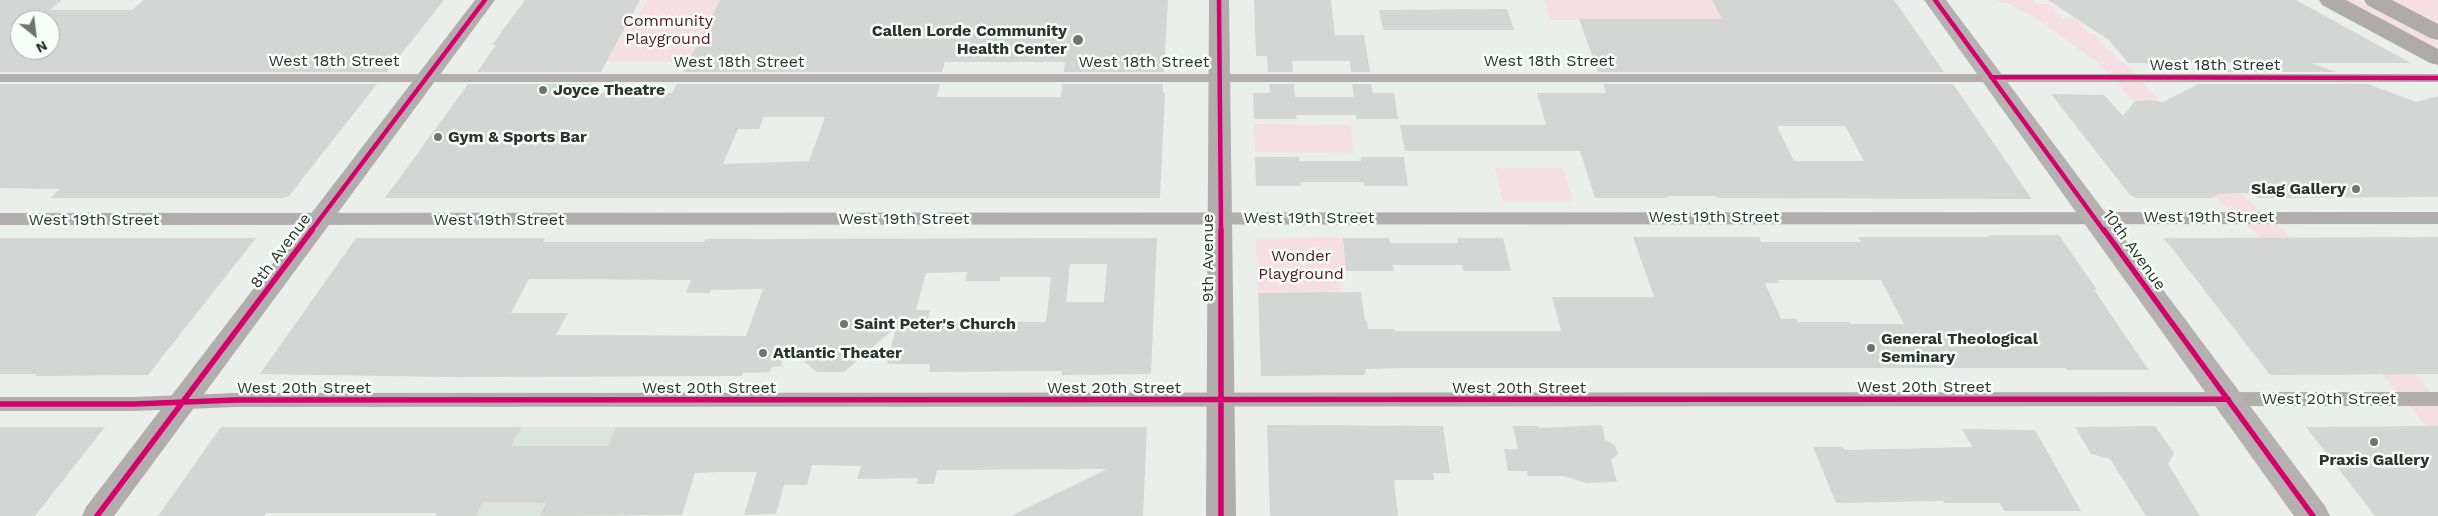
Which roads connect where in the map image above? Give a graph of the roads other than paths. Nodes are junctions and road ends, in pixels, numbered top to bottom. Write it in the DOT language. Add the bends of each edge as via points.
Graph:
graph roads {
  1 [pos="485,0"];
  2 [pos="1219,0"];
  3 [pos="1934,0"];
  4 [pos="2330,0"];
  5 [pos="2375,0"];
  6 [pos="2438,33"];
  7 [pos="2438,58"];
  8 [pos="1991,77"];
  9 [pos="0,78"];
  10 [pos="2438,78"];
  11 [pos="425,79"];
  12 [pos="1221,79"];
  13 [pos="2094,217"];
  14 [pos="1221,218"];
  15 [pos="2438,218"];
  16 [pos="0,219"];
  17 [pos="319,220"];
  18 [pos="2228,399"];
  19 [pos="2438,399"];
  20 [pos="1221,400"];
  21 [pos="184,402"];
  22 [pos="0,404"];
  23 [pos="97,516"];
  24 [pos="1221,516"];
  25 [pos="2313,516"];
  1 -- 11 [label="main road, 8th Avenue"];
  2 -- 12 [label="main road, 9th Avenue"];
  3 -- 8 [label="main road, 10th Avenue"];
  4 -- 7 [label="highway"];
  5 -- 6 [label="highway"];
  8 -- 10 [label="street, West 18th Street"];
  8 -- 12 [label="street, West 18th Street"];
  8 -- 13 [label="main road, 10th Avenue"];
  9 -- 11 [label="street, West 18th Street"];
  11 -- 12 [label="street, West 18th Street"];
  11 -- 17 [label="main road, 8th Avenue"];
  12 -- 14 [label="main road, 9th Avenue"];
  13 -- 14 [label="street, West 19th Street"];
  13 -- 15 [label="street, West 19th Street"];
  13 -- 18 [label="main road, 10th Avenue"];
  14 -- 17 [label="street, West 19th Street"];
  14 -- 20 [label="main road, 9th Avenue"];
  16 -- 17 [label="street, West 19th Street"];
  17 -- 21 [label="main road, 8th Avenue"];
  18 -- 19 [label="street, West 20th Street"];
  18 -- 20 [label="street, West 20th Street"];
  18 -- 25 [label="main road, 10th Avenue"];
  20 -- 21 [label="street, West 20th Street"];
  20 -- 24 [label="main road, 9th Avenue"];
  21 -- 22 [label="street, West 20th Street"];
  21 -- 23 [label="main road, 8th Avenue"];
}
